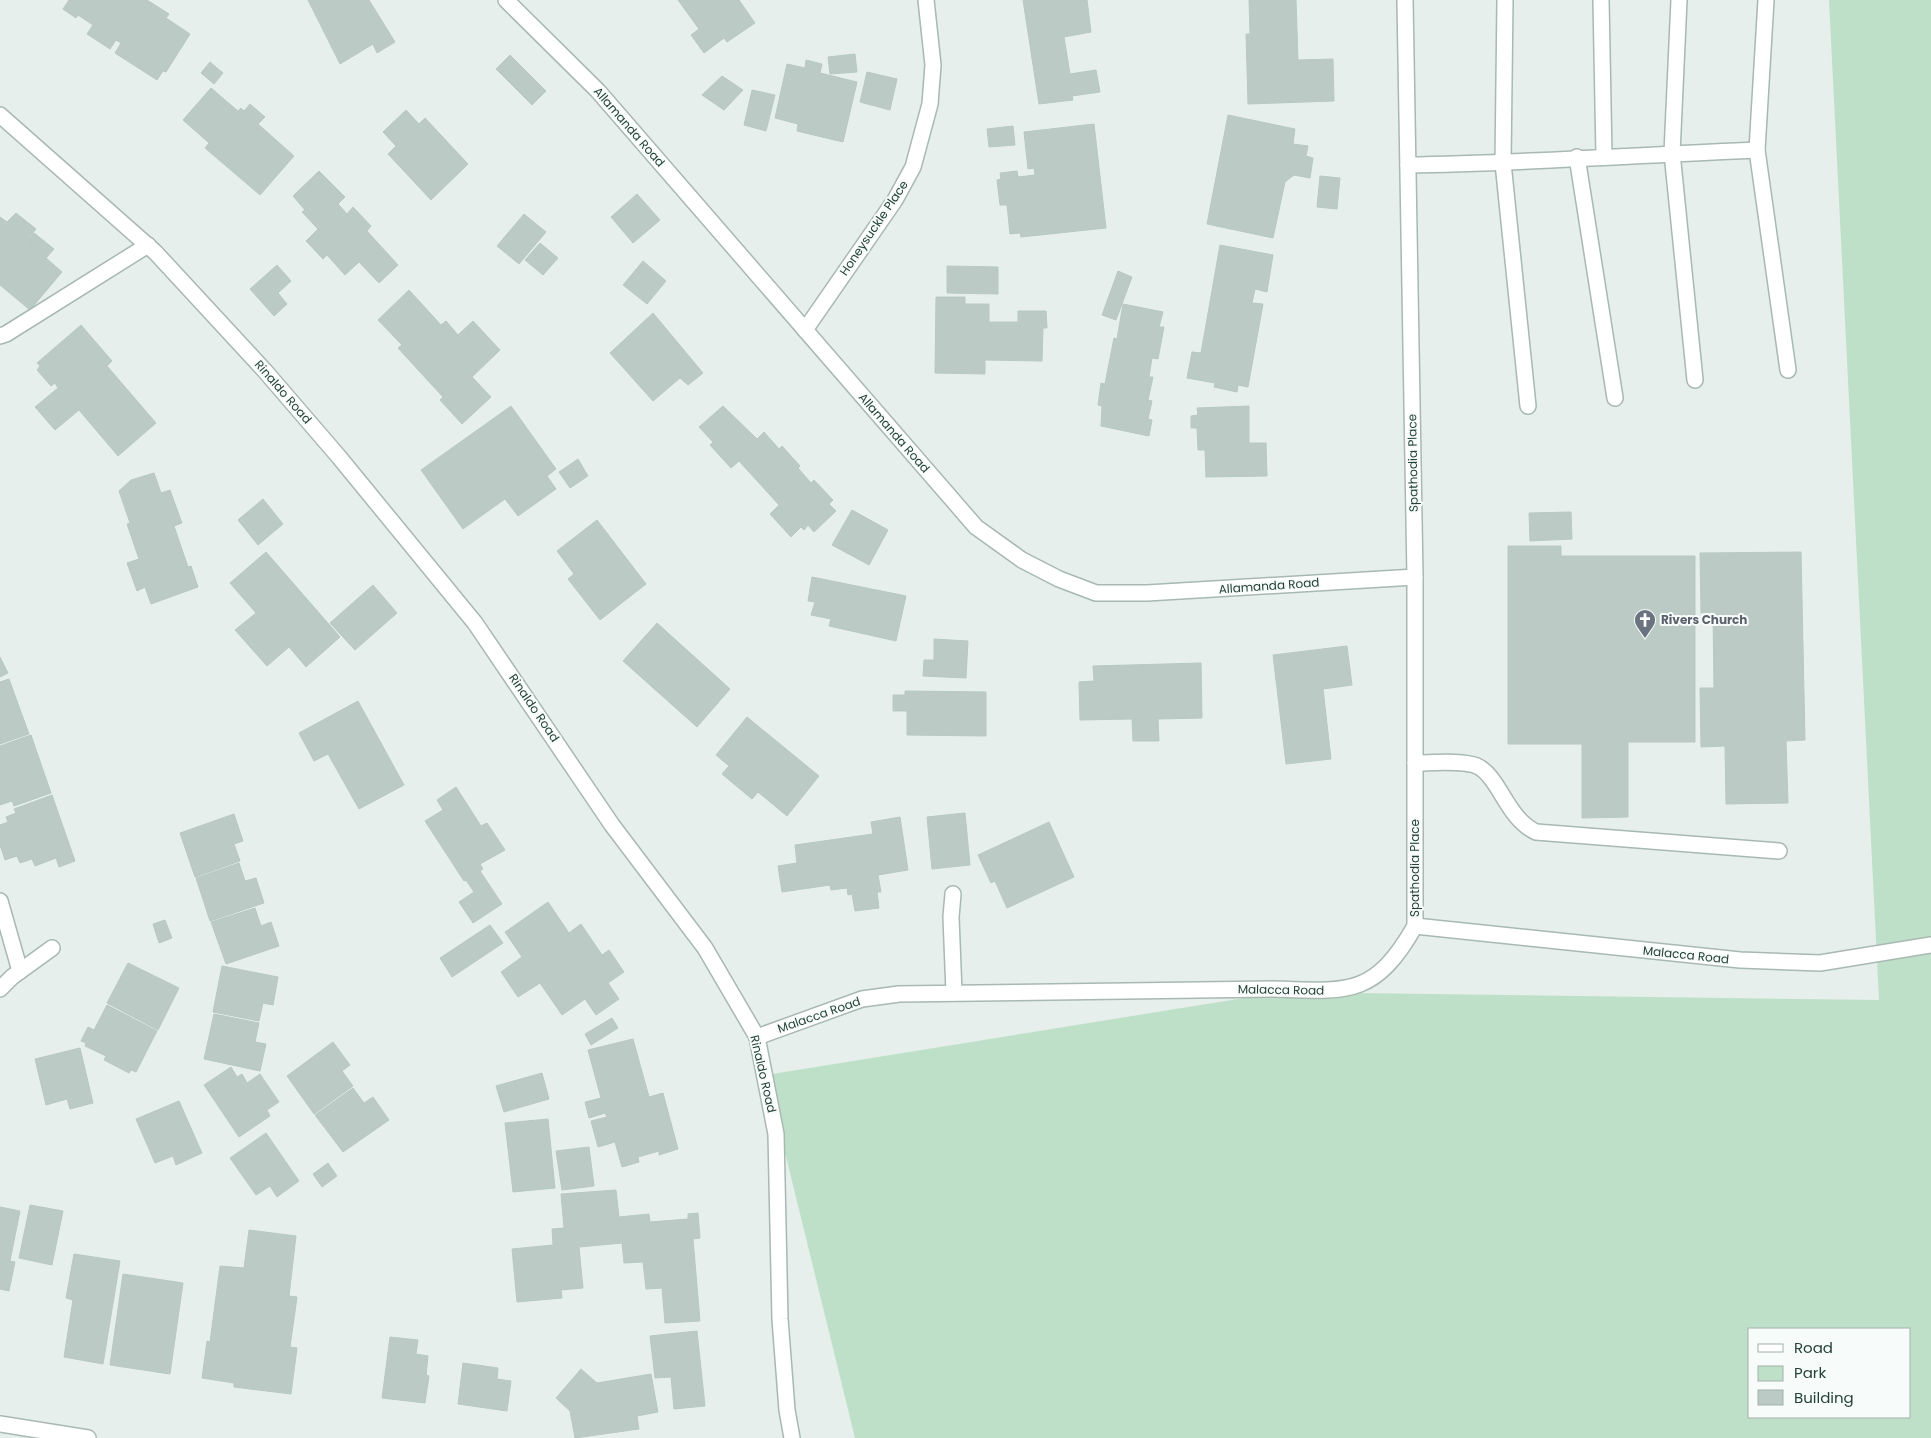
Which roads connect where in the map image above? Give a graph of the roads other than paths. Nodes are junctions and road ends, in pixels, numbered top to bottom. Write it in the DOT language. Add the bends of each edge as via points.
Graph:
graph roads {
  1 [pos="506,0"];
  2 [pos="926,0"];
  3 [pos="1405,0"];
  4 [pos="1505,0"];
  5 [pos="1601,0"];
  6 [pos="1679,0"];
  7 [pos="1766,0"];
  8 [pos="0,115"];
  9 [pos="1757,150"];
  10 [pos="1672,154"];
  11 [pos="1604,156"];
  12 [pos="1577,158"];
  13 [pos="1503,164"];
  14 [pos="1408,165"];
  15 [pos="148,245"];
  16 [pos="805,330"];
  17 [pos="0,336"];
  18 [pos="1788,370"];
  19 [pos="1695,380"];
  20 [pos="1615,398"];
  21 [pos="1528,406"];
  22 [pos="1415,577"];
  23 [pos="1415,763"];
  24 [pos="1779,852"];
  25 [pos="953,894"];
  26 [pos="0,901"];
  27 [pos="1415,926"];
  28 [pos="1931,945"];
  29 [pos="52,948"];
  30 [pos="20,971"];
  31 [pos="0,988"];
  32 [pos="954,993"];
  33 [pos="757,1037"];
  34 [pos="0,1424"];
  35 [pos="88,1438"];
  36 [pos="792,1438"];
  1 -- 16 [label="street, Allamanda Road" via="598,91"];
  2 -- 16 [label="street, Honeysuckle Place" via="933,65 930,104 913,167 895,200"];
  3 -- 14 [label="street, Spathodia Place"];
  4 -- 13 [label="street"];
  5 -- 11 [label="street"];
  6 -- 10 [label="street"];
  7 -- 9 [label="street"];
  8 -- 15 [label="street, Rinaldo Road"];
  9 -- 10 [label="street"];
  9 -- 18 [label="street"];
  10 -- 11 [label="street"];
  10 -- 19 [label="street"];
  11 -- 12 [label="street"];
  12 -- 13 [label="street"];
  12 -- 20 [label="street"];
  13 -- 14 [label="street"];
  13 -- 21 [label="street"];
  14 -- 22 [label="street, Spathodia Place"];
  15 -- 17 [label="street"];
  15 -- 33 [label="street, Rinaldo Road" via="265,371 475,623 612,826 705,948"];
  16 -- 22 [label="street, Allamanda Road" via="976,527 1022,560 1059,579 1096,592 1147,594"];
  22 -- 23 [label="street, Spathodia Place"];
  23 -- 24 [label="street" via="1462,764 1480,768 1510,809 1526,827 1536,832"];
  23 -- 27 [label="street, Spathodia Place"];
  25 -- 32 [label="street"];
  26 -- 30 [label="street"];
  27 -- 28 [label="street, Malacca Road" via="1740,960 1820,963"];
  27 -- 32 [label="street, Malacca Road" via="1400,952 1383,972 1359,985 1332,991"];
  29 -- 30 [label="street"];
  30 -- 31 [label="street"];
  32 -- 33 [label="street, Malacca Road" via="898,994 862,1000"];
  33 -- 36 [label="street, Rinaldo Road" via="776,1134 780,1319"];
  34 -- 35 [label="street"];
}
